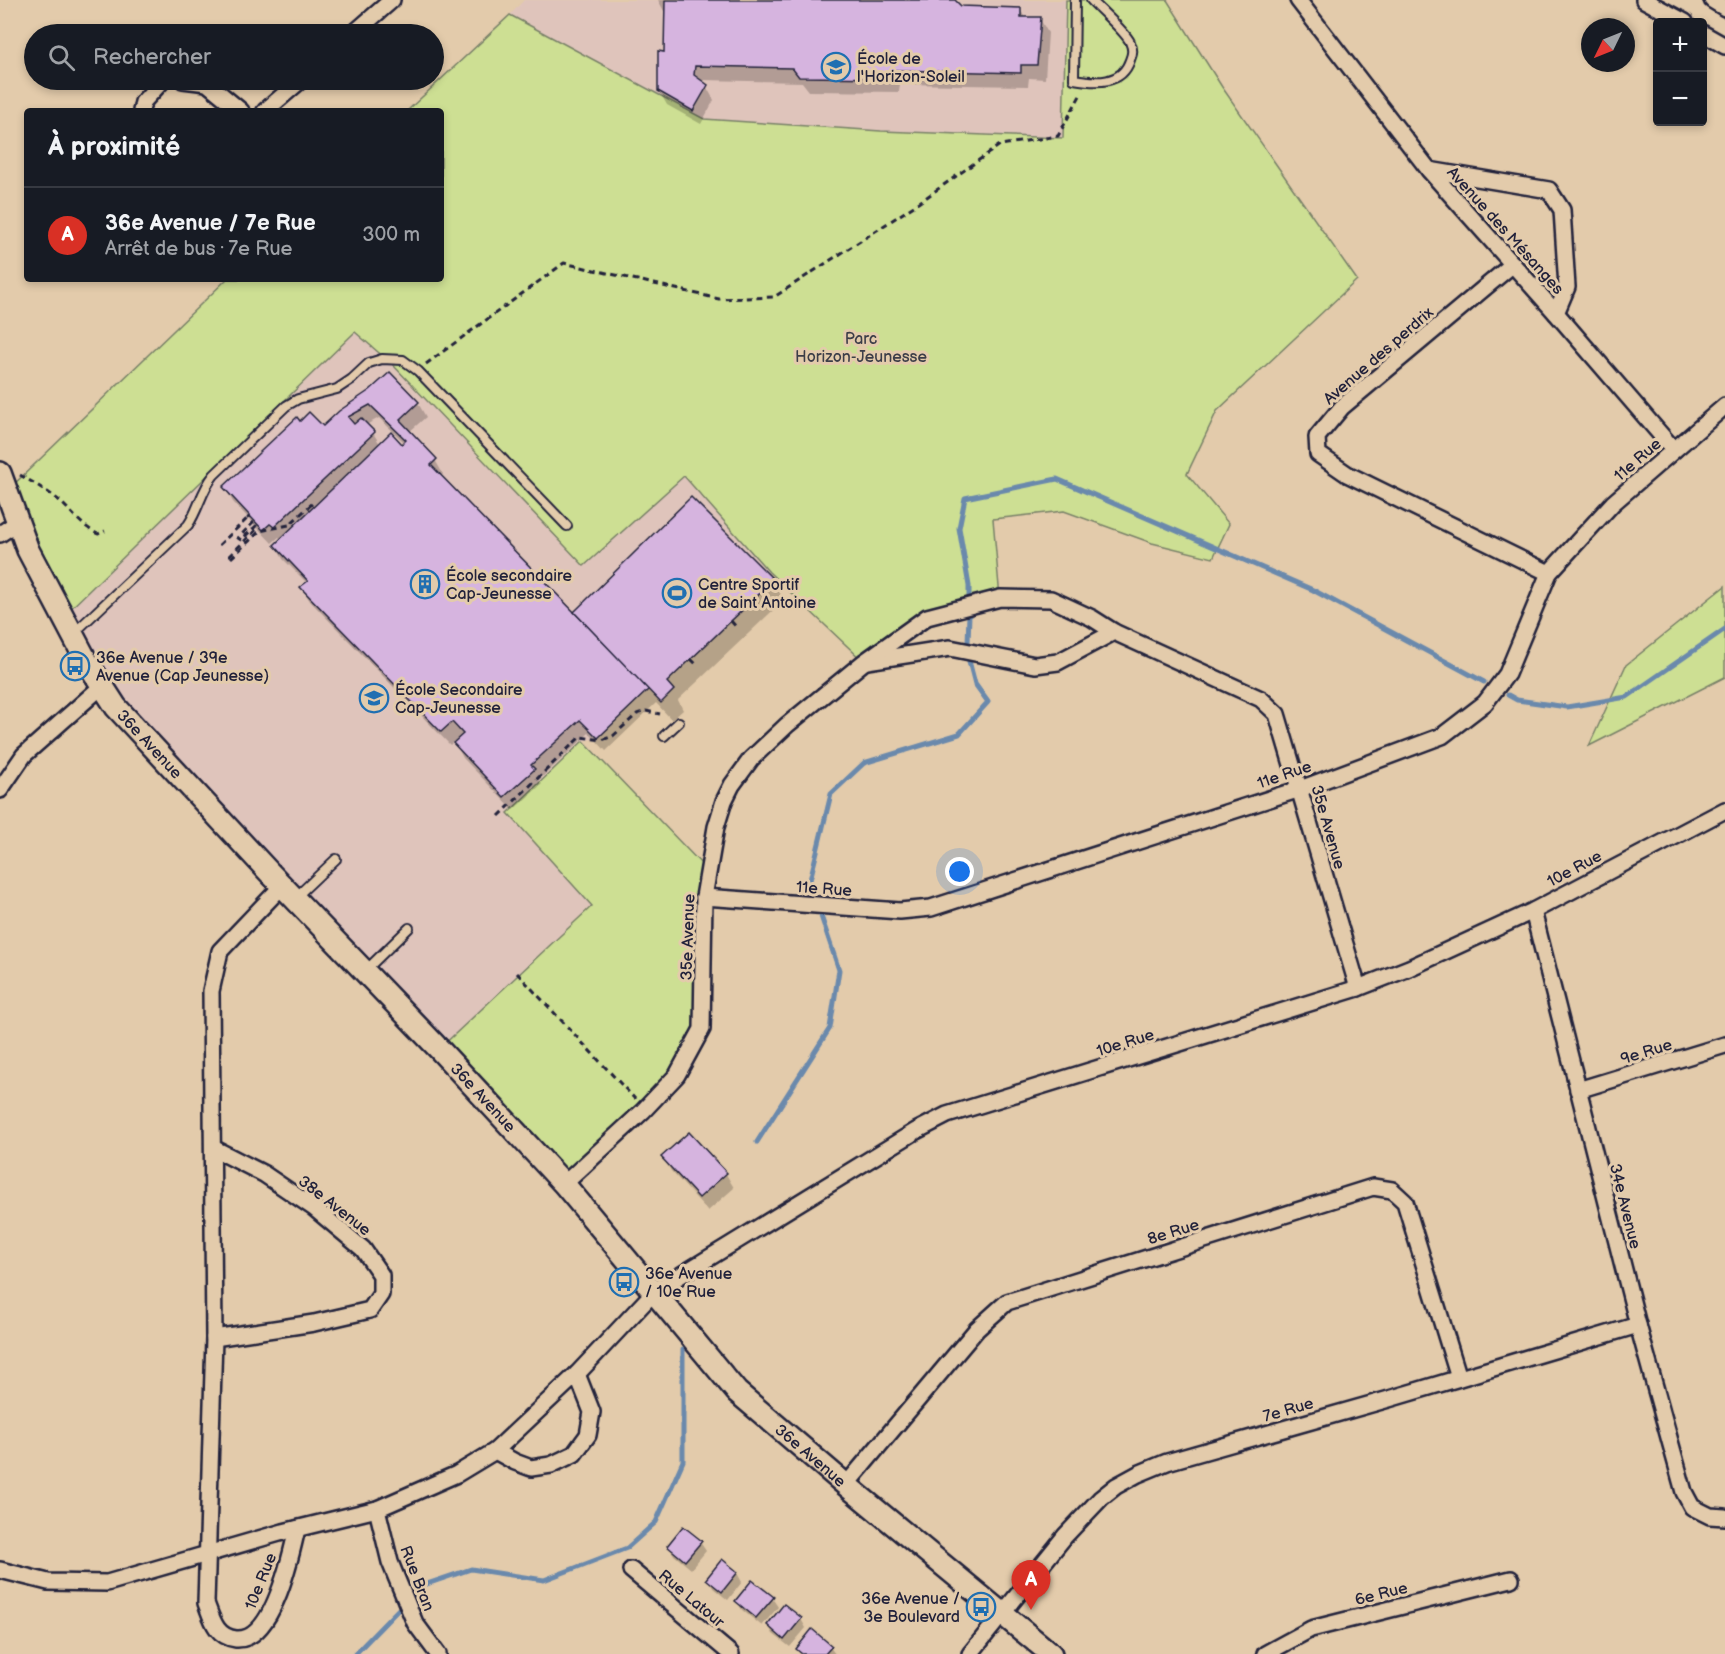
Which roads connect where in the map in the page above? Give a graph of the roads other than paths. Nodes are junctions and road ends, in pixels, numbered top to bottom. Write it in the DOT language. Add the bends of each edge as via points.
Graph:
graph roads {
  1 [pos="392,0"];
  2 [pos="1075,0"];
  3 [pos="1091,0"];
  4 [pos="1298,0"];
  5 [pos="1644,0"];
  6 [pos="1712,0"];
  7 [pos="1725,8"];
  8 [pos="1678,18"];
  9 [pos="364,24"];
  10 [pos="1707,36"];
  11 [pos="1725,46"];
  12 [pos="154,90"];
  13 [pos="216,90"];
  14 [pos="289,90"];
  15 [pos="142,108"];
  16 [pos="237,108"];
  17 [pos="268,108"];
  18 [pos="1429,170"];
  19 [pos="1513,264"];
  20 [pos="1556,313"];
  21 [pos="1725,406"];
  22 [pos="1674,450"];
  23 [pos="9,474"];
  24 [pos="18,522"];
  25 [pos="567,526"];
  26 [pos="0,534"];
  27 [pos="1549,573"];
  28 [pos="1114,632"];
  29 [pos="72,634"];
  30 [pos="864,662"];
  31 [pos="102,686"];
  32 [pos="679,722"];
  33 [pos="664,736"];
  34 [pos="1299,789"];
  35 [pos="0,790"];
  36 [pos="1725,810"];
  37 [pos="336,859"];
  38 [pos="288,892"];
  39 [pos="704,897"];
  40 [pos="1533,910"];
  41 [pos="409,928"];
  42 [pos="365,971"];
  43 [pos="1358,988"];
  44 [pos="1725,1046"];
  45 [pos="1578,1090"];
  46 [pos="213,1148"];
  47 [pos="564,1184"];
  48 [pos="655,1291"];
  49 [pos="1638,1324"];
  50 [pos="214,1338"];
  51 [pos="577,1374"];
  52 [pos="1459,1378"];
  53 [pos="495,1451"];
  54 [pos="846,1485"];
  55 [pos="377,1509"];
  56 [pos="1725,1517"];
  57 [pos="297,1528"];
  58 [pos="206,1554"];
  59 [pos="0,1570"];
  60 [pos="631,1570"];
  61 [pos="1511,1579"];
  62 [pos="1003,1615"];
  63 [pos="438,1654"];
  64 [pos="731,1654"];
  65 [pos="970,1654"];
  66 [pos="1051,1654"];
  67 [pos="1265,1654"];
  1 -- 9 [label="street"];
  2 -- 3 [label="lane" via="1074,79 1115,79 1128,68 1133,52 1129,39"];
  4 -- 18 [label="street, Avenue des Mésanges"];
  5 -- 8 [label="street"];
  6 -- 7 [label="street"];
  10 -- 11 [label="street"];
  12 -- 15 [label="street"];
  13 -- 16 [label="street"];
  14 -- 17 [label="street"];
  18 -- 19 [label="street, Avenue des Mésanges"];
  18 -- 20 [label="street, Avenue des Mésanges" via="1549,190 1562,210 1567,287"];
  19 -- 20 [label="street, Avenue des Mésanges"];
  19 -- 27 [label="street, Avenue des perdrix" via="1342,407 1317,437 1318,454 1347,474"];
  20 -- 22 [label="street, Avenue des Mésanges"];
  21 -- 22 [label="street, 11e Rue"];
  22 -- 27 [label="street, 11e Rue" via="1613,503"];
  23 -- 24 [label="street, 36e Avenue"];
  24 -- 26 [label="street"];
  24 -- 29 [label="street, 36e Avenue" via="28,550"];
  25 -- 29 [label="lane" via="418,371 403,360 382,359 369,363 338,389 286,406 214,475 188,525"];
  27 -- 34 [label="street, 11e Rue" via="1508,674 1485,703 1442,736"];
  28 -- 30 [label="street" via="1058,662 1035,665 950,648"];
  28 -- 30 [label="street, 35e Avenue" via="1051,599 1000,598 927,616"];
  28 -- 34 [label="street, 35e Avenue" via="1261,699 1276,714"];
  29 -- 31 [label="street, 36e Avenue"];
  30 -- 39 [label="street, 35e Avenue" via="787,725 751,759 732,785 716,827"];
  31 -- 35 [label="street" via="24,755"];
  31 -- 38 [label="street, 36e Avenue" via="132,725"];
  32 -- 33 [label="lane"];
  34 -- 39 [label="street, 11e Rue" via="931,908 900,911"];
  34 -- 43 [label="street, 35e Avenue"];
  36 -- 40 [label="street, 10e Rue"];
  37 -- 38 [label="lane"];
  38 -- 42 [label="street, 36e Avenue"];
  38 -- 46 [label="street" via="220,951 211,991"];
  39 -- 47 [label="street, 35e Avenue" via="702,1029 677,1075"];
  40 -- 43 [label="street, 10e Rue"];
  40 -- 45 [label="street, 34e Avenue"];
  41 -- 42 [label="lane"];
  42 -- 47 [label="street, 36e Avenue"];
  43 -- 48 [label="street, 10e Rue" via="947,1115"];
  44 -- 45 [label="street, 9e Rue"];
  45 -- 49 [label="street, 34e Avenue"];
  46 -- 50 [label="street"];
  46 -- 50 [label="street, 38e Avenue" via="264,1174 314,1208 363,1249 381,1275 381,1294 370,1310"];
  47 -- 48 [label="street, 36e Avenue"];
  48 -- 51 [label="street, 10e Rue"];
  48 -- 54 [label="street, 36e Avenue" via="738,1392"];
  49 -- 52 [label="street, 7e Rue"];
  49 -- 56 [label="street, 34e Avenue" via="1684,1492 1692,1507 1710,1516"];
  50 -- 58 [label="street"];
  51 -- 53 [label="street, 10e Rue"];
  51 -- 53 [label="street" via="592,1412 588,1435 574,1454 551,1465 531,1468"];
  52 -- 54 [label="street, 8e Rue" via="1405,1202 1392,1190 1373,1188 1007,1302 977,1329"];
  52 -- 62 [label="street, 7e Rue" via="1167,1462 1138,1474 1116,1486 1065,1536"];
  53 -- 55 [label="street, 10e Rue" via="457,1474"];
  54 -- 62 [label="street, 36e Avenue"];
  55 -- 57 [label="street, 10e Rue"];
  55 -- 63 [label="street, Rue Bran" via="390,1562 415,1623"];
  57 -- 58 [label="street, 10e Rue"];
  57 -- 58 [label="street, 10e Rue" via="277,1597 253,1634 239,1640 226,1637 215,1627 206,1603"];
  58 -- 59 [label="street, 10e Rue" via="107,1583 48,1582"];
  60 -- 64 [label="street, Rue Latour"];
  61 -- 67 [label="street, 6e Rue" via="1311,1629"];
  62 -- 65 [label="street, 7e Rue"];
  62 -- 66 [label="street, 36e Avenue"];
}
